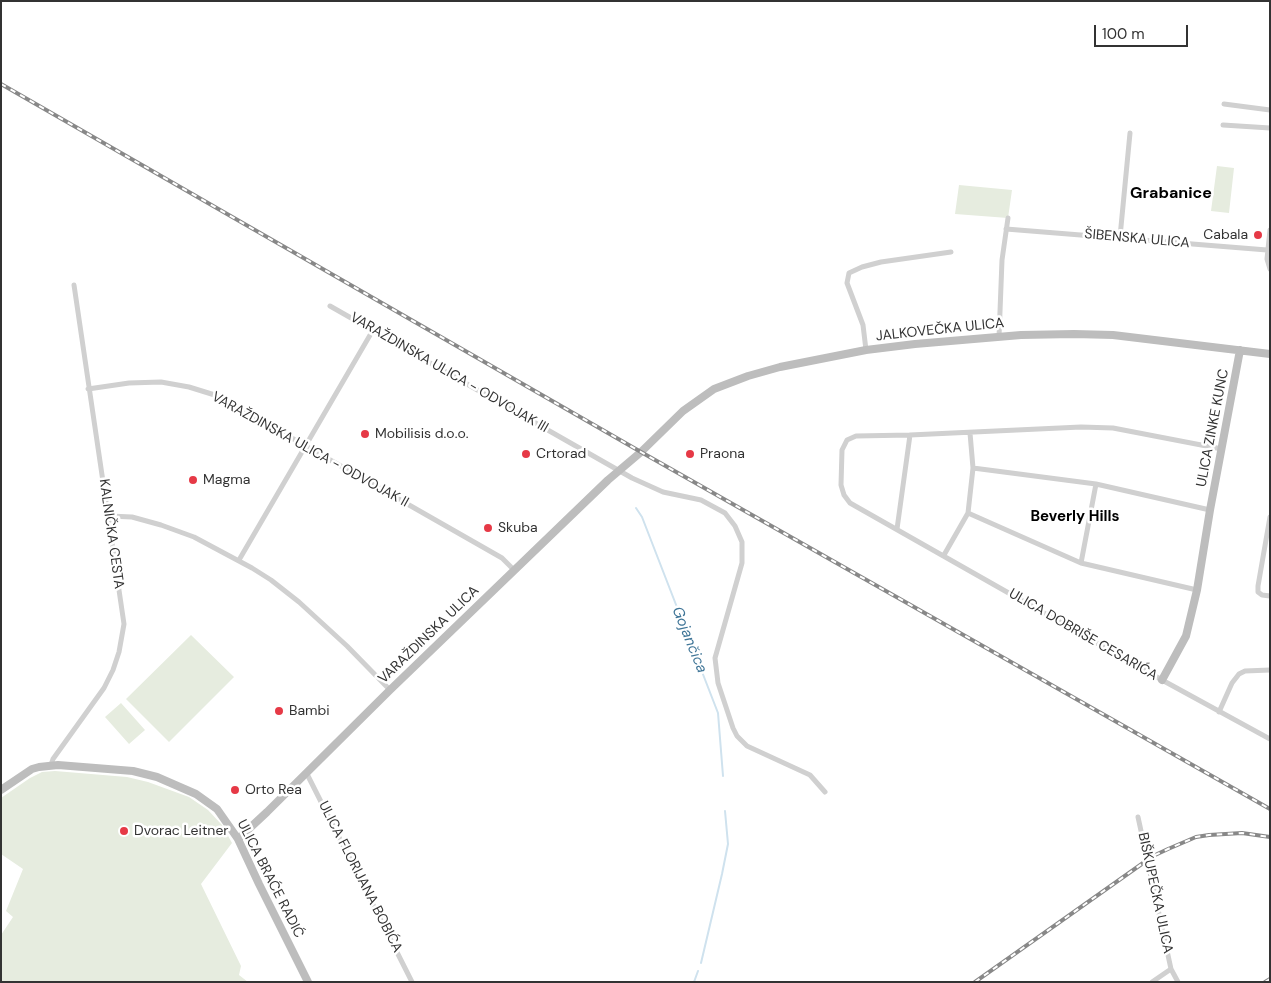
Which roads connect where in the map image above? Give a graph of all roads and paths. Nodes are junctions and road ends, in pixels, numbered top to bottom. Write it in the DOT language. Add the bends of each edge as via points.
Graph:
graph roads {
  1 [pos="1224,104"];
  2 [pos="1270,110"];
  3 [pos="1223,125"];
  4 [pos="1270,128"];
  5 [pos="1130,133"];
  6 [pos="1008,218"];
  7 [pos="1006,229"];
  8 [pos="1270,230"];
  9 [pos="1120,237"];
  10 [pos="1267,250"];
  11 [pos="951,252"];
  12 [pos="1270,270"];
  13 [pos="74,285"];
  14 [pos="330,306"];
  15 [pos="373,330"];
  16 [pos="999,336"];
  17 [pos="866,350"];
  18 [pos="1240,350"];
  19 [pos="1270,354"];
  20 [pos="88,390"];
  21 [pos="970,433"];
  22 [pos="910,435"];
  23 [pos="305,446"];
  24 [pos="1222,450"];
  25 [pos="641,452"];
  26 [pos="973,468"];
  27 [pos="620,470"];
  28 [pos="1096,484"];
  29 [pos="1210,510"];
  30 [pos="968,513"];
  31 [pos="108,516"];
  32 [pos="1270,517"];
  33 [pos="897,529"];
  34 [pos="944,555"];
  35 [pos="239,560"];
  36 [pos="1081,563"];
  37 [pos="514,570"];
  38 [pos="1197,590"];
  39 [pos="1270,596"];
  40 [pos="1270,670"];
  41 [pos="1162,680"];
  42 [pos="390,690"];
  43 [pos="1219,712"];
  44 [pos="1270,739"];
  45 [pos="51,765"];
  46 [pos="307,774"];
  47 [pos="1,790"];
  48 [pos="825,792"];
  49 [pos="1138,817"];
  50 [pos="238,839"];
  51 [pos="1171,969"];
  52 [pos="308,982"];
  53 [pos="412,982"];
  54 [pos="1152,982"];
  55 [pos="1178,982"];
  1 -- 2 [label="street"];
  3 -- 4 [label="street"];
  5 -- 9 [label="street"];
  6 -- 7 [label="street"];
  7 -- 9 [label="street, ŠIBENSKA ULICA"];
  7 -- 16 [label="street"];
  8 -- 10 [label="street"];
  9 -- 10 [label="street, ŠIBENSKA ULICA"];
  10 -- 12 [label="street"];
  11 -- 17 [label="street" via="888,261 849,273 847,283 863,325"];
  13 -- 20 [label="street, KALNIČKA CESTA"];
  14 -- 15 [label="street, VARAŽDINSKA ULICA - ODVOJAK III"];
  15 -- 23 [label="street"];
  15 -- 27 [label="street, VARAŽDINSKA ULICA - ODVOJAK III"];
  16 -- 17 [label="main road, JALKOVEČKA ULICA"];
  16 -- 18 [label="main road, JALKOVEČKA ULICA" via="1113,336"];
  17 -- 25 [label="main road, JALKOVEČKA ULICA" via="780,367 714,389 683,412"];
  18 -- 19 [label="main road, JALKOVEČKA ULICA"];
  18 -- 24 [label="main road, ULICA ZINKE KUNC"];
  20 -- 23 [label="street, VARAŽDINSKA ULICA - ODVOJAK II" via="145,382 189,387 218,396"];
  20 -- 31 [label="street, KALNIČKA CESTA"];
  21 -- 22 [label="street, ULICA DOBRIŠE CESARIĆA"];
  21 -- 24 [label="street, ULICA DOBRIŠE CESARIĆA" via="1081,426 1113,428"];
  21 -- 26 [label="street"];
  22 -- 33 [label="street"];
  22 -- 33 [label="street, ULICA DOBRIŠE CESARIĆA" via="856,436 847,440 842,450 841,485 844,496 850,503"];
  23 -- 35 [label="street"];
  23 -- 37 [label="street, VARAŽDINSKA ULICA - ODVOJAK II" via="502,558"];
  24 -- 29 [label="main road, ULICA ZINKE KUNC"];
  25 -- 27 [label="main road, VARAŽDINSKA ULICA"];
  26 -- 28 [label="street, ULICA ZINKE KUNC"];
  26 -- 30 [label="street"];
  27 -- 37 [label="main road, VARAŽDINSKA ULICA"];
  27 -- 48 [label="street, VARAŽDINSKA ULICA - ODVOJAK III" via="663,492 701,500 725,513 735,526 742,542 742,563 716,658 718,683 733,728 747,746 810,775"];
  28 -- 29 [label="street, ULICA ZINKE KUNC"];
  28 -- 36 [label="street"];
  29 -- 38 [label="main road, ULICA ZINKE KUNC"];
  30 -- 34 [label="street"];
  30 -- 36 [label="street"];
  31 -- 35 [label="street" via="132,517 161,525 194,537"];
  31 -- 45 [label="street, KALNIČKA CESTA" via="124,624 119,652 104,688"];
  32 -- 39 [label="street" via="1258,586 1258,592"];
  33 -- 34 [label="street, ULICA DOBRIŠE CESARIĆA"];
  34 -- 41 [label="street, ULICA DOBRIŠE CESARIĆA"];
  35 -- 42 [label="street" via="299,602"];
  36 -- 38 [label="street"];
  37 -- 42 [label="main road, VARAŽDINSKA ULICA"];
  38 -- 41 [label="main road, ULICA ZINKE KUNC" via="1186,636"];
  40 -- 43 [label="street" via="1239,674"];
  41 -- 43 [label="street, ULICA DOBRIŠE CESARIĆA"];
  42 -- 46 [label="main road, VARAŽDINSKA ULICA"];
  43 -- 44 [label="street, ULICA DOBRIŠE CESARIĆA"];
  45 -- 47 [label="main road, ULICA BRAĆE RADIĆ" via="32,770"];
  45 -- 50 [label="main road, ULICA BRAĆE RADIĆ" via="133,771 171,782 218,809"];
  46 -- 50 [label="main road, VARAŽDINSKA ULICA"];
  46 -- 53 [label="street, ULICA FLORIJANA BOBIĆA"];
  49 -- 51 [label="street, BIŠKUPEČKA ULICA"];
  50 -- 52 [label="main road, ULICA BRAĆE RADIĆ"];
  51 -- 54 [label="street, BIŠKUPEČKA ULICA"];
  51 -- 55 [label="street, BIŠKUPEČKA ULICA"];
}
